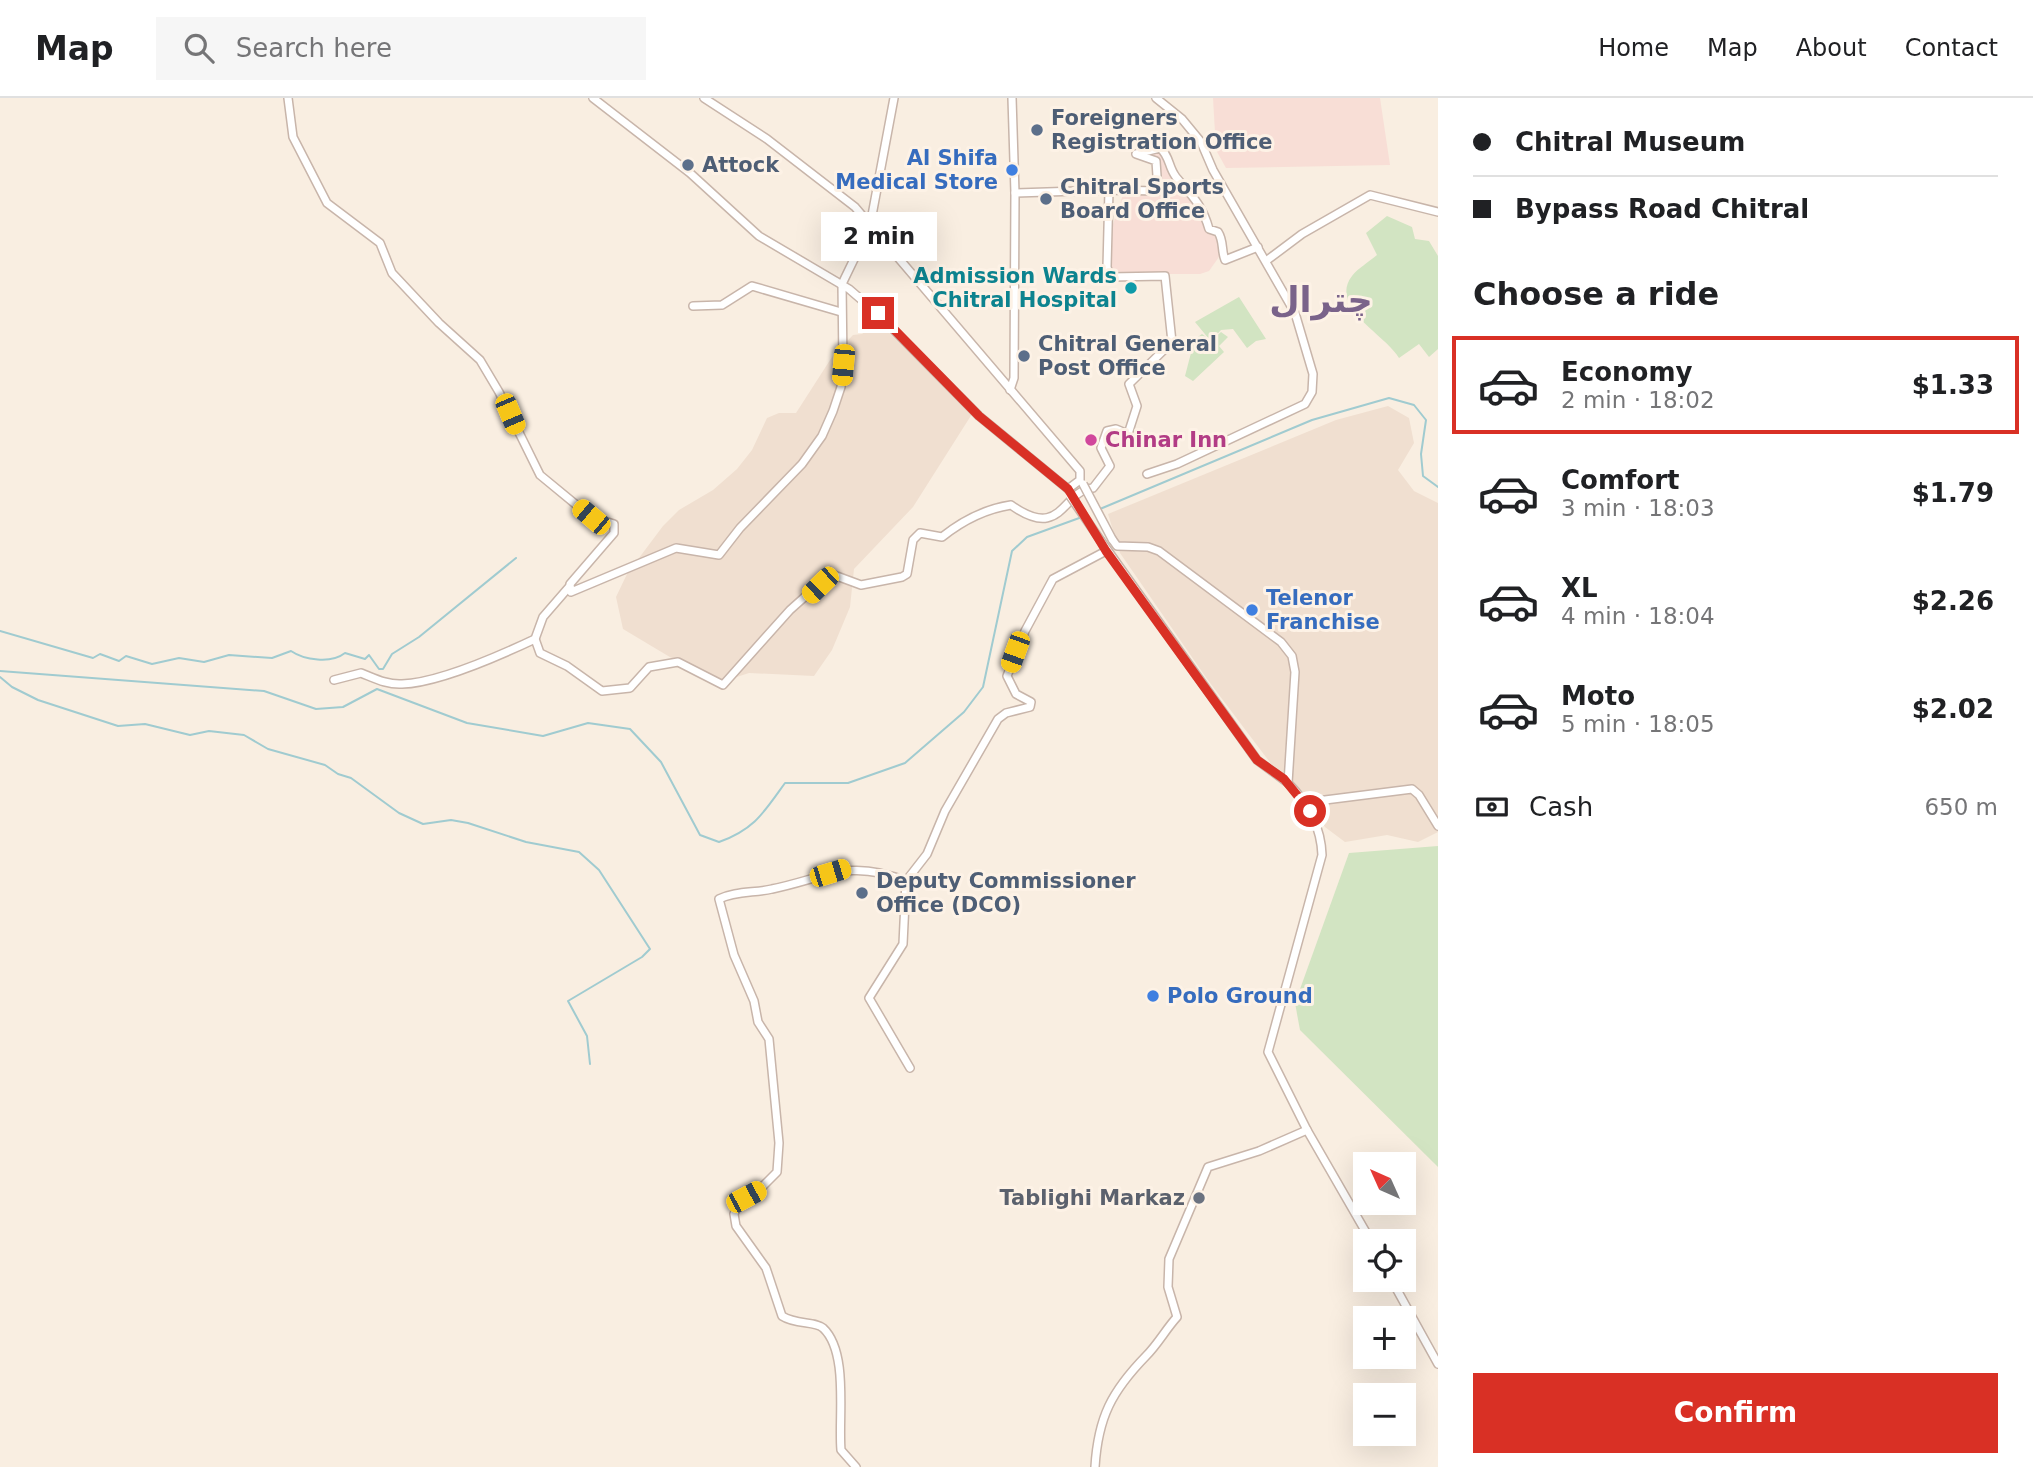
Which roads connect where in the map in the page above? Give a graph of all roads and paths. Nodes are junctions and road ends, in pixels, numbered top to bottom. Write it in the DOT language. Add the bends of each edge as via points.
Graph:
graph roads {
  1 [pos="288,98"];
  2 [pos="593,98"];
  3 [pos="704,98"];
  4 [pos="894,98"];
  5 [pos="1012,98"];
  6 [pos="1156,98"];
  7 [pos="1109,190"];
  8 [pos="1016,193"];
  9 [pos="1438,212"];
  10 [pos="870,226"];
  11 [pos="1258,247"];
  12 [pos="1266,261"];
  13 [pos="842,284"];
  14 [pos="693,306"];
  15 [pos="841,312"];
  16 [pos="1010,390"];
  17 [pos="1147,474"];
  18 [pos="1082,482"];
  19 [pos="1069,492"];
  20 [pos="1106,551"];
  21 [pos="569,587"];
  22 [pos="535,639"];
  23 [pos="334,680"];
  24 [pos="1288,783"];
  25 [pos="1310,811"];
  26 [pos="1438,826"];
  27 [pos="906,881"];
  28 [pos="910,1068"];
  29 [pos="1307,1129"];
  30 [pos="1364,1229"];
  31 [pos="1398,1292"];
  32 [pos="1438,1364"];
  33 [pos="856,1467"];
  34 [pos="1096,1467"];
  1 -- 21 [label="street" via="293,137 327,204 380,243 392,273 480,360 540,475 591,517 614,524 614,533"];
  2 -- 13 [label="street" via="690,173 759,236"];
  3 -- 10 [label="street" via="842,194"];
  4 -- 10 [label="street"];
  5 -- 8 [label="street"];
  6 -- 11 [label="street" via="1201,142"];
  7 -- 8 [label="street"];
  7 -- 11 [label="street" via="1158,191 1156,161 1136,154 1160,148 1167,153 1174,175 1192,191 1209,229 1219,232 1225,260"];
  7 -- 22 [label="street" via="1110,277 1165,276 1172,342 1129,384 1137,406 1128,434 1107,431 1101,448 1110,466 1093,488 1086,488 1058,513 1039,519 1025,517 1011,505 960,523 942,537 920,533 913,540 907,575 902,577 861,584 827,577 790,610 723,685 678,662 649,667 630,688 602,691 568,666 540,653"];
  8 -- 16 [label="street" via="1014,378"];
  9 -- 12 [label="street" via="1370,195 1302,234"];
  10 -- 13 [label="street"];
  10 -- 16 [label="street"];
  11 -- 12 [label="street"];
  12 -- 17 [label="street" via="1301,329 1313,374 1312,392 1305,404"];
  13 -- 15 [label="street"];
  13 -- 19 [label="street" via="878,313 979,416"];
  14 -- 15 [label="street" via="722,305 752,286"];
  15 -- 21 [label="street" via="841,387 822,436 719,555 676,548 571,592"];
  16 -- 18 [label="street" via="1080,471"];
  18 -- 19 [label="street"];
  18 -- 24 [label="street, bridge" via="1117,546 1155,549 1287,648 1295,672"];
  19 -- 20 [label="street, bridge"];
  20 -- 24 [label="street" via="1257,760"];
  20 -- 27 [label="street" via="1053,579 1024,631 1007,676 1016,694 1031,702 1030,708 998,719 945,811 927,854"];
  21 -- 22 [label="street" via="543,618"];
  22 -- 23 [label="street" via="445,677 402,684 361,673"];
  24 -- 25 [label="street"];
  25 -- 26 [label="street" via="1325,800 1412,789"];
  25 -- 29 [label="street" via="1322,855 1268,1052"];
  27 -- 28 [label="street" via="903,944 869,998"];
  27 -- 33 [label="street" via="845,868 719,900 758,1022 769,1039 779,1143 778,1172 740,1201 734,1214 736,1226 766,1268 782,1316 795,1324 823,1328 833,1345 841,1384 841,1450"];
  29 -- 30 [label="street"];
  29 -- 34 [label="street" via="1208,1167 1169,1259 1168,1287 1177,1317 1108,1405"];
  31 -- 32 [label="street"];
}
